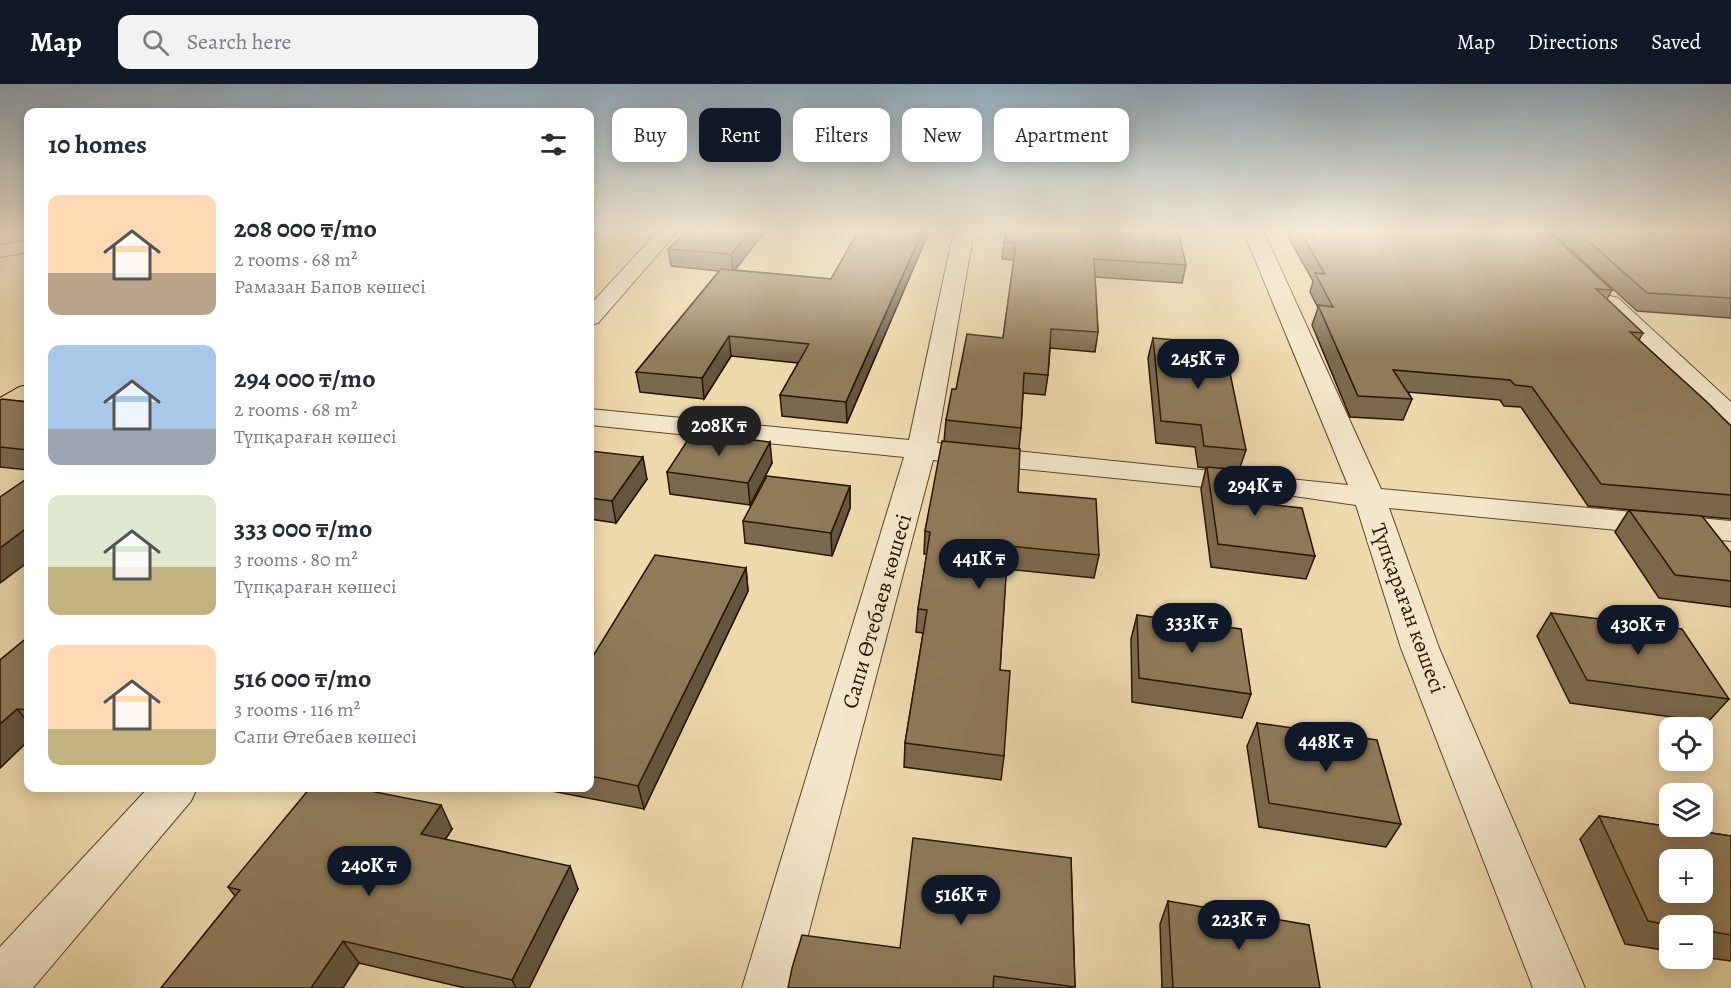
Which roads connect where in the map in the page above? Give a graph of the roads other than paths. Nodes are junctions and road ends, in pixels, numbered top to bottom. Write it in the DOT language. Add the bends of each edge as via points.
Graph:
graph roads {
  1 [pos="631,272"];
  2 [pos="956,272"];
  3 [pos="1271,272"];
  4 [pos="1594,288"];
  5 [pos="594,314"];
  6 [pos="24,395"];
  7 [pos="0,410"];
  8 [pos="594,417"];
  9 [pos="1731,417"];
  10 [pos="921,451"];
  11 [pos="1369,497"];
  12 [pos="1731,531"];
  13 [pos="171,792"];
  14 [pos="0,986"];
  15 [pos="768,988"];
  16 [pos="1559,988"];
  1 -- 5 [label="street"];
  2 -- 10 [label="street, Сапи Өтебаев көшесі"];
  3 -- 11 [label="street, Түпқараған көшесі"];
  4 -- 9 [label="street"];
  6 -- 7 [label="main road"];
  8 -- 10 [label="street"];
  10 -- 11 [label="street"];
  10 -- 15 [label="street, Сапи Өтебаев көшесі"];
  11 -- 12 [label="street"];
  11 -- 16 [label="street, Түпқараған көшесі" via="1420,648"];
  13 -- 14 [label="street"];
}
